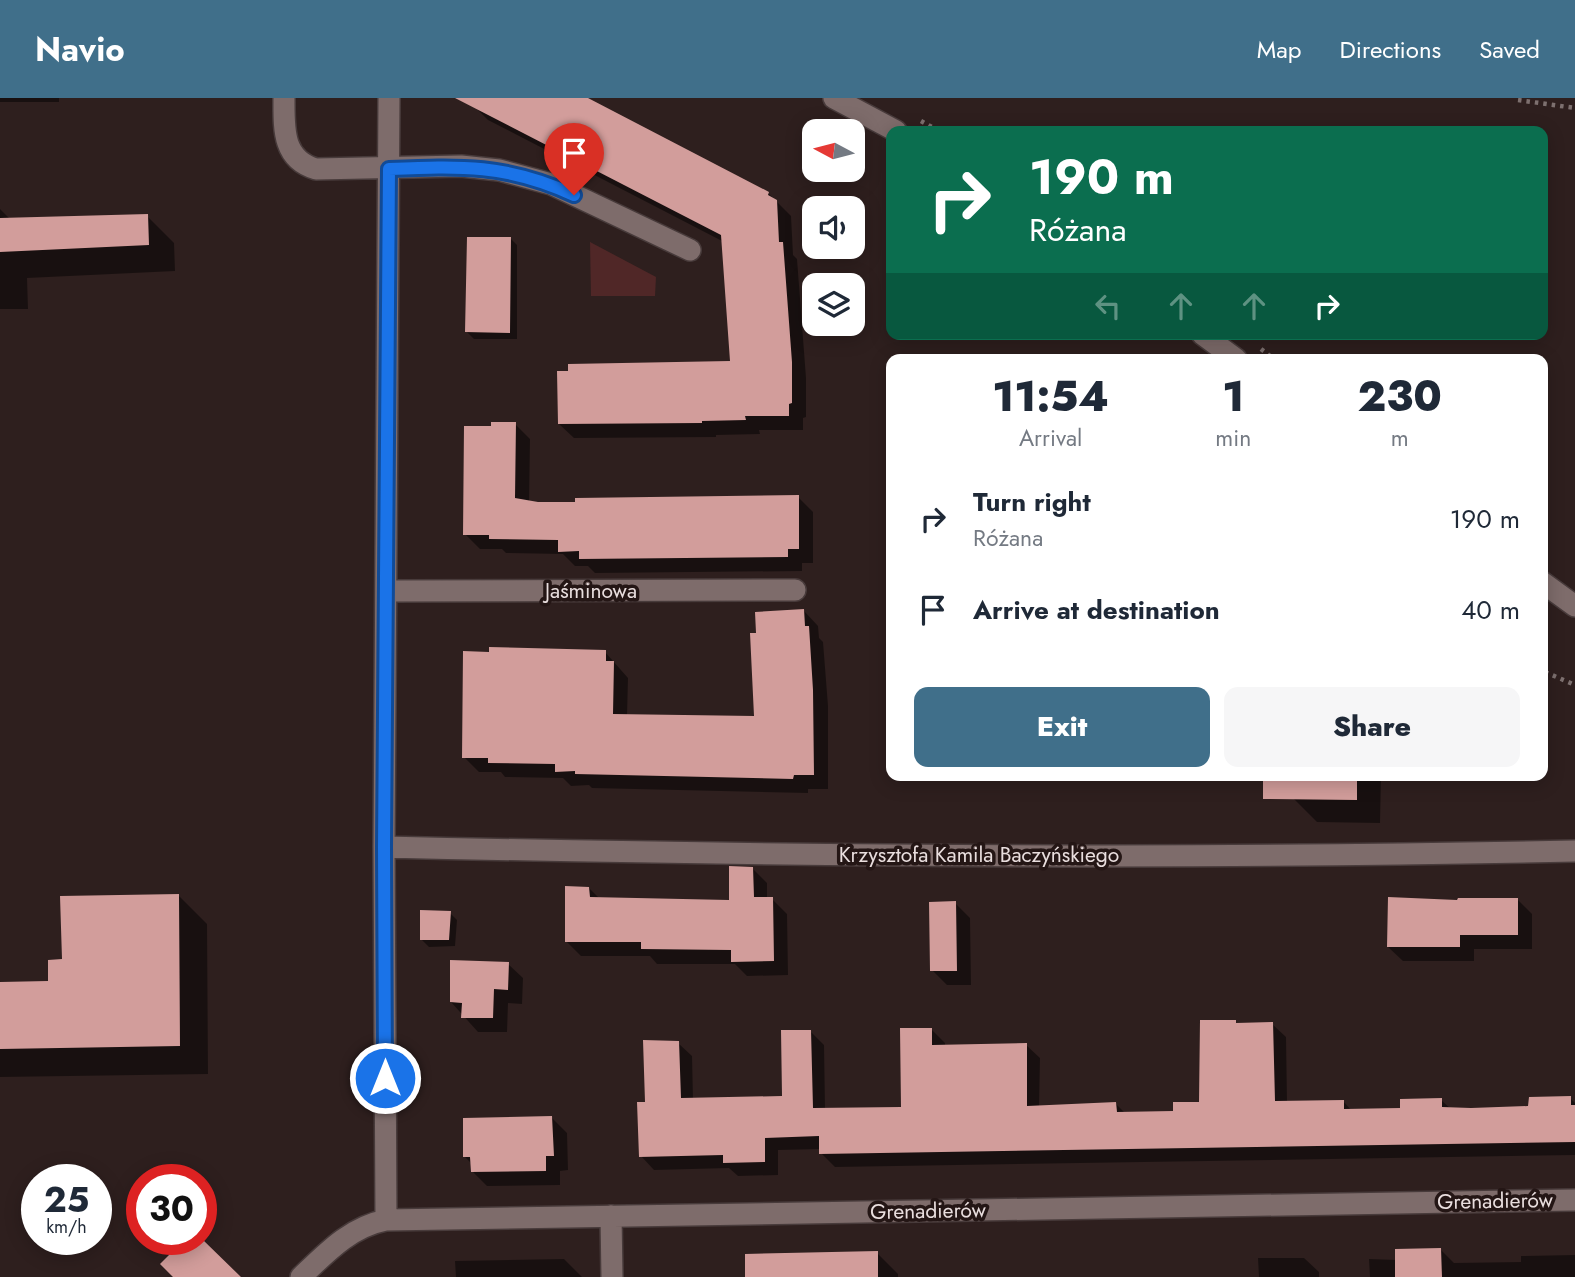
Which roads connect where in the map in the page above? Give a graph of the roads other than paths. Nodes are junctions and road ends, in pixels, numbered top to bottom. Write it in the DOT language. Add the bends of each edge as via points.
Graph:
graph roads {
  1 [pos="284,98"];
  2 [pos="389,98"];
  3 [pos="834,98"];
  4 [pos="887,126"];
  5 [pos="389,169"];
  6 [pos="690,250"];
  7 [pos="1210,340"];
  8 [pos="1229,354"];
  9 [pos="1548,586"];
  10 [pos="795,590"];
  11 [pos="387,591"];
  12 [pos="1575,606"];
  13 [pos="384,847"];
  14 [pos="1575,851"];
  15 [pos="1575,1200"];
  16 [pos="611,1216"];
  17 [pos="386,1220"];
  18 [pos="301,1277"];
  19 [pos="612,1277"];
  1 -- 5 [label="street" via="289,148 307,166"];
  2 -- 5 [label="street"];
  3 -- 4 [label="street"];
  5 -- 6 [label="street" via="461,166 499,170 551,184"];
  5 -- 11 [label="street"];
  7 -- 8 [label="street"];
  9 -- 12 [label="street"];
  10 -- 11 [label="street, Jaśminowa"];
  11 -- 13 [label="street"];
  13 -- 14 [label="street, Krzysztofa Kamila Baczyńskiego" via="906,855"];
  13 -- 17 [label="street"];
  15 -- 16 [label="street, Grenadierów"];
  16 -- 17 [label="street, Grenadierów"];
  16 -- 19 [label="street"];
  17 -- 18 [label="street, Grenadierów" via="343,1238"];
}
